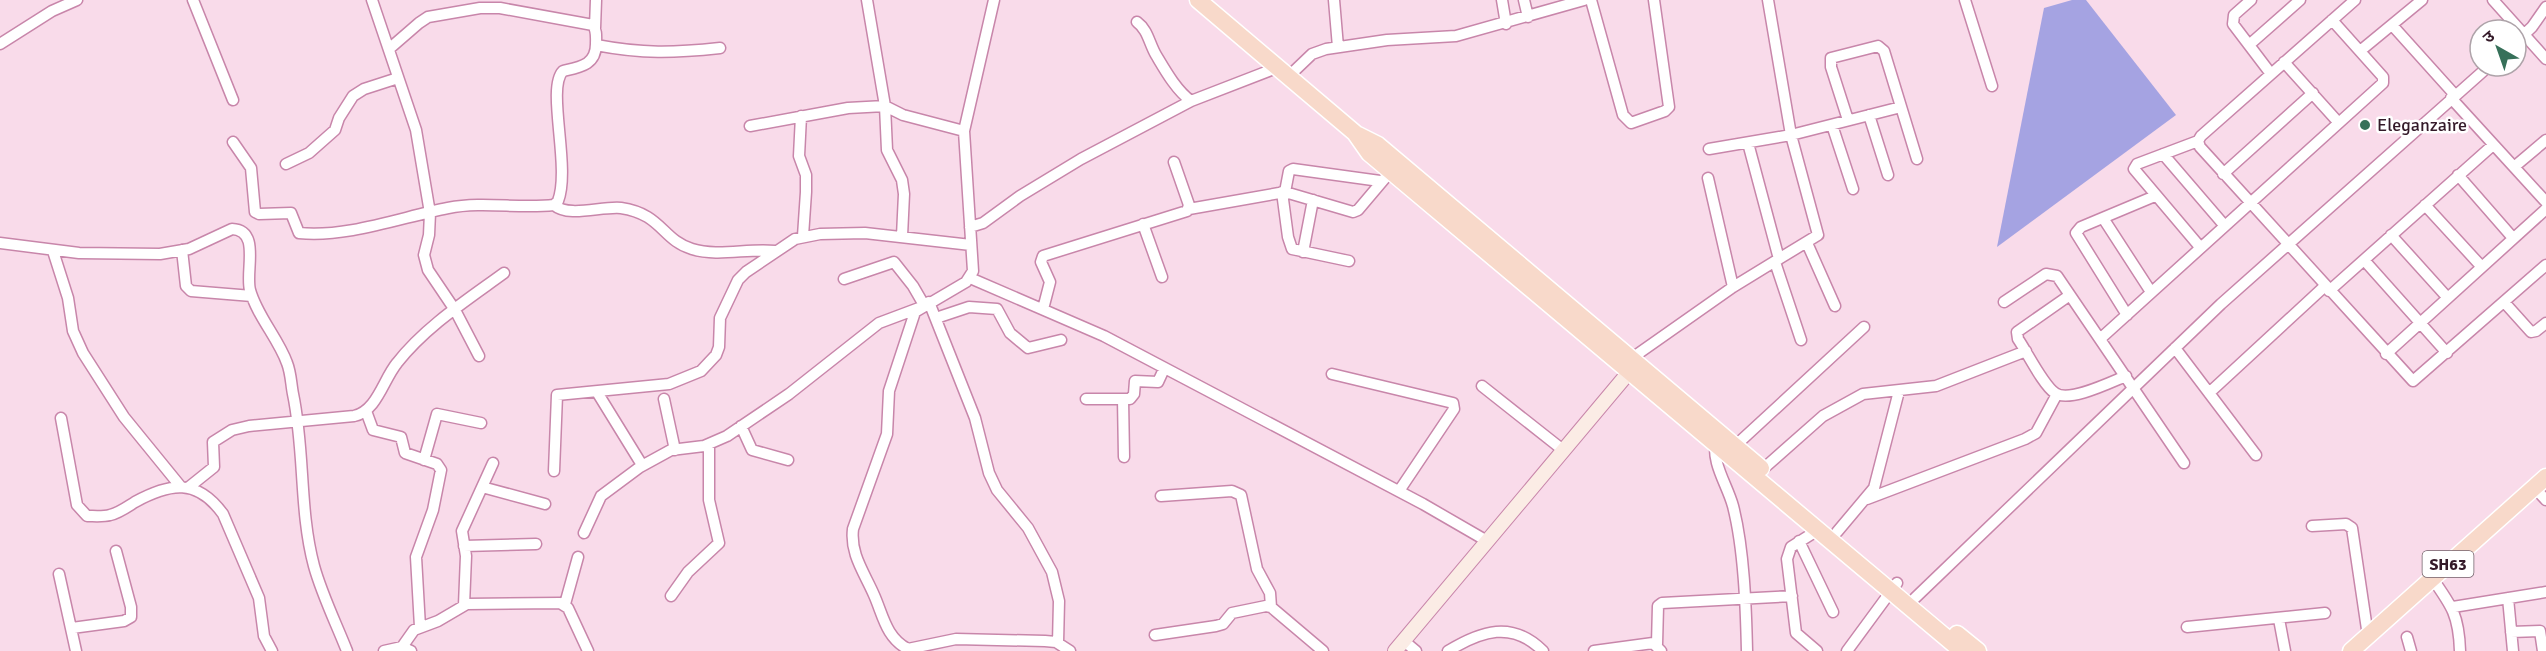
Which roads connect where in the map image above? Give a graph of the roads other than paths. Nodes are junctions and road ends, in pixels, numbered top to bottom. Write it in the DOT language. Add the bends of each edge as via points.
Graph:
graph roads {
  1 [pos="77,0"];
  2 [pos="193,0"];
  3 [pos="372,0"];
  4 [pos="596,0"];
  5 [pos="867,0"];
  6 [pos="994,0"];
  7 [pos="1198,0"];
  8 [pos="1334,0"];
  9 [pos="1502,0"];
  10 [pos="1524,0"];
  11 [pos="1584,0"];
  12 [pos="1591,0"];
  13 [pos="1654,0"];
  14 [pos="1768,0"];
  15 [pos="1965,0"];
  16 [pos="2251,0"];
  17 [pos="2300,0"];
  18 [pos="2355,0"];
  19 [pos="2422,0"];
  20 [pos="2493,0"];
  21 [pos="1563,3"];
  22 [pos="2546,7"];
  23 [pos="1528,17"];
  24 [pos="2505,18"];
  25 [pos="2332,20"];
  26 [pos="1137,22"];
  27 [pos="1506,24"];
  28 [pos="2392,25"];
  29 [pos="595,28"];
  30 [pos="2528,29"];
  31 [pos="0,44"];
  32 [pos="596,45"];
  33 [pos="2249,45"];
  34 [pos="2528,45"];
  35 [pos="1338,47"];
  36 [pos="720,48"];
  37 [pos="389,49"];
  38 [pos="2360,51"];
  39 [pos="2546,59"];
  40 [pos="2284,62"];
  41 [pos="1284,71"];
  42 [pos="2271,74"];
  43 [pos="398,78"];
  44 [pos="2475,78"];
  45 [pos="1992,86"];
  46 [pos="2313,93"];
  47 [pos="2453,97"];
  48 [pos="233,100"];
  49 [pos="1191,101"];
  50 [pos="885,106"];
  51 [pos="1901,107"];
  52 [pos="1869,115"];
  53 [pos="801,116"];
  54 [pos="1848,120"];
  55 [pos="2338,122"];
  56 [pos="1832,125"];
  57 [pos="750,126"];
  58 [pos="964,131"];
  59 [pos="1355,133"];
  60 [pos="1791,135"];
  61 [pos="2198,141"];
  62 [pos="2545,141"];
  63 [pos="233,142"];
  64 [pos="1748,142"];
  65 [pos="2493,145"];
  66 [pos="1709,149"];
  67 [pos="2163,154"];
  68 [pos="1917,159"];
  69 [pos="1174,162"];
  70 [pos="286,164"];
  71 [pos="2514,167"];
  72 [pos="2223,174"];
  73 [pos="1888,175"];
  74 [pos="2458,175"];
  75 [pos="1385,176"];
  76 [pos="1708,178"];
  77 [pos="1853,189"];
  78 [pos="1284,192"];
  79 [pos="2155,196"];
  80 [pos="1313,200"];
  81 [pos="2546,202"];
  82 [pos="2248,203"];
  83 [pos="554,205"];
  84 [pos="2425,205"];
  85 [pos="1189,209"];
  86 [pos="2546,209"];
  87 [pos="430,213"];
  88 [pos="2103,218"];
  89 [pos="1143,224"];
  90 [pos="2224,225"];
  91 [pos="970,227"];
  92 [pos="2391,235"];
  93 [pos="803,236"];
  94 [pos="902,236"];
  95 [pos="2513,238"];
  96 [pos="0,243"];
  97 [pos="1807,243"];
  98 [pos="971,245"];
  99 [pos="2287,245"];
  100 [pos="2200,247"];
  101 [pos="182,250"];
  102 [pos="53,251"];
  103 [pos="775,251"];
  104 [pos="1303,252"];
  105 [pos="2364,260"];
  106 [pos="1349,261"];
  107 [pos="1777,261"];
  108 [pos="2546,265"];
  109 [pos="2481,266"];
  110 [pos="504,273"];
  111 [pos="970,278"];
  112 [pos="1162,278"];
  113 [pos="844,279"];
  114 [pos="1733,287"];
  115 [pos="2327,288"];
  116 [pos="2151,292"];
  117 [pos="252,296"];
  118 [pos="2070,296"];
  119 [pos="2447,297"];
  120 [pos="2004,302"];
  121 [pos="2505,302"];
  122 [pos="924,305"];
  123 [pos="1835,306"];
  124 [pos="1043,309"];
  125 [pos="455,310"];
  126 [pos="2127,315"];
  127 [pos="936,318"];
  128 [pos="2546,322"];
  129 [pos="2420,323"];
  130 [pos="1864,327"];
  131 [pos="2100,339"];
  132 [pos="1061,340"];
  133 [pos="1800,340"];
  134 [pos="2175,348"];
  135 [pos="2026,351"];
  136 [pos="2446,353"];
  137 [pos="2386,354"];
  138 [pos="479,356"];
  139 [pos="1632,364"];
  140 [pos="1164,369"];
  141 [pos="1332,374"];
  142 [pos="2126,376"];
  143 [pos="1482,386"];
  144 [pos="2133,387"];
  145 [pos="1899,391"];
  146 [pos="597,392"];
  147 [pos="2209,393"];
  148 [pos="2057,394"];
  149 [pos="664,399"];
  150 [pos="1086,399"];
  151 [pos="1123,399"];
  152 [pos="366,411"];
  153 [pos="61,418"];
  154 [pos="299,422"];
  155 [pos="481,423"];
  156 [pos="741,426"];
  157 [pos="1716,437"];
  158 [pos="709,444"];
  159 [pos="1735,446"];
  160 [pos="675,450"];
  161 [pos="1563,450"];
  162 [pos="2256,455"];
  163 [pos="1124,457"];
  164 [pos="424,460"];
  165 [pos="788,460"];
  166 [pos="493,463"];
  167 [pos="2184,463"];
  168 [pos="642,465"];
  169 [pos="1763,469"];
  170 [pos="554,471"];
  171 [pos="2540,482"];
  172 [pos="185,487"];
  173 [pos="482,487"];
  174 [pos="1399,491"];
  175 [pos="1161,496"];
  176 [pos="1867,499"];
  177 [pos="2546,500"];
  178 [pos="545,504"];
  179 [pos="2312,526"];
  180 [pos="1818,530"];
  181 [pos="1837,532"];
  182 [pos="584,533"];
  183 [pos="1487,541"];
  184 [pos="1799,541"];
  185 [pos="536,544"];
  186 [pos="464,546"];
  187 [pos="116,551"];
  188 [pos="578,557"];
  189 [pos="59,574"];
  190 [pos="2432,578"];
  191 [pos="1894,587"];
  192 [pos="2546,592"];
  193 [pos="672,596"];
  194 [pos="1792,596"];
  195 [pos="1915,598"];
  196 [pos="2508,598"];
  197 [pos="1740,600"];
  198 [pos="565,604"];
  199 [pos="465,605"];
  200 [pos="1271,607"];
  201 [pos="2453,607"];
  202 [pos="1833,612"];
  203 [pos="2325,613"];
  204 [pos="2278,619"];
  205 [pos="420,627"];
  206 [pos="2187,627"];
  207 [pos="72,628"];
  208 [pos="2511,632"];
  209 [pos="1155,635"];
  210 [pos="2368,636"];
  211 [pos="2407,637"];
  212 [pos="1058,643"];
  213 [pos="1400,646"];
  214 [pos="1659,648"];
  215 [pos="407,649"];
  216 [pos="908,650"];
  217 [pos="76,651"];
  218 [pos="272,651"];
  219 [pos="347,651"];
  220 [pos="384,651"];
  221 [pos="588,651"];
  222 [pos="1071,651"];
  223 [pos="1323,651"];
  224 [pos="1416,651"];
  225 [pos="1448,651"];
  226 [pos="1543,651"];
  227 [pos="1594,651"];
  228 [pos="1747,651"];
  229 [pos="1816,651"];
  230 [pos="1846,651"];
  231 [pos="1962,651"];
  232 [pos="1978,651"];
  233 [pos="2282,651"];
  234 [pos="2351,651"];
  235 [pos="2411,651"];
  236 [pos="2460,651"];
  237 [pos="2513,651"];
  238 [pos="2543,651"];
  1 -- 31 [label="street"];
  2 -- 48 [label="street"];
  3 -- 37 [label="street"];
  4 -- 29 [label="street"];
  5 -- 50 [label="street"];
  6 -- 58 [label="street"];
  7 -- 41 [label="main road"];
  8 -- 35 [label="street"];
  9 -- 27 [label="street"];
  10 -- 23 [label="street"];
  11 -- 21 [label="street"];
  12 -- 13 [label="street" via="1624,119 1631,123 1668,107"];
  14 -- 60 [label="street"];
  15 -- 45 [label="street"];
  16 -- 33 [label="street" via="2232,20"];
  17 -- 33 [label="street"];
  18 -- 25 [label="street"];
  19 -- 28 [label="street"];
  20 -- 24 [label="street"];
  21 -- 23 [label="street"];
  22 -- 30 [label="street"];
  23 -- 27 [label="street"];
  25 -- 38 [label="street"];
  25 -- 40 [label="street"];
  26 -- 49 [label="street" via="1162,65"];
  27 -- 35 [label="street" via="1456,36"];
  28 -- 38 [label="street"];
  28 -- 47 [label="street"];
  29 -- 32 [label="street"];
  29 -- 37 [label="street" via="500,8 480,8 428,18"];
  32 -- 36 [label="street" via="662,54"];
  32 -- 83 [label="street" via="589,63 563,71 557,81 563,164 560,196"];
  33 -- 42 [label="street"];
  34 -- 39 [label="street"];
  35 -- 41 [label="street" via="1312,54"];
  37 -- 43 [label="street"];
  38 -- 55 [label="street" via="2385,80"];
  40 -- 42 [label="street"];
  40 -- 46 [label="street"];
  41 -- 49 [label="street"];
  41 -- 59 [label="main road"];
  42 -- 61 [label="street"];
  43 -- 70 [label="street" via="353,96 335,130 309,153"];
  43 -- 87 [label="street" via="416,130"];
  44 -- 47 [label="street"];
  46 -- 55 [label="street"];
  46 -- 72 [label="street"];
  47 -- 65 [label="street"];
  47 -- 99 [label="street"];
  49 -- 91 [label="street" via="1081,159 983,223"];
  50 -- 53 [label="street"];
  50 -- 58 [label="street" via="903,115"];
  50 -- 94 [label="street" via="887,150 902,180 904,194"];
  51 -- 52 [label="street"];
  51 -- 54 [label="street" via="1884,51 1878,46 1864,48 1835,56 1830,62"];
  51 -- 68 [label="street"];
  52 -- 54 [label="street"];
  52 -- 73 [label="street"];
  53 -- 57 [label="street"];
  53 -- 93 [label="street" via="799,156 806,175"];
  54 -- 56 [label="street"];
  55 -- 82 [label="street"];
  56 -- 60 [label="street"];
  56 -- 77 [label="street"];
  58 -- 91 [label="street"];
  59 -- 75 [label="main road"];
  59 -- 139 [label="main road" via="1378,145"];
  60 -- 64 [label="street"];
  60 -- 97 [label="street" via="1818,231"];
  61 -- 67 [label="street"];
  61 -- 72 [label="street"];
  62 -- 71 [label="street"];
  63 -- 87 [label="street" via="251,168 255,212 291,213 299,232 350,229"];
  64 -- 66 [label="street"];
  64 -- 107 [label="street"];
  65 -- 71 [label="street"];
  65 -- 74 [label="street"];
  67 -- 79 [label="street" via="2136,164 2134,169"];
  67 -- 90 [label="street"];
  69 -- 85 [label="street"];
  71 -- 81 [label="street"];
  72 -- 82 [label="street"];
  74 -- 84 [label="street"];
  74 -- 95 [label="street"];
  75 -- 78 [label="street" via="1293,169"];
  75 -- 80 [label="street" via="1356,212"];
  75 -- 139 [label="main road"];
  76 -- 114 [label="street"];
  78 -- 80 [label="street"];
  78 -- 85 [label="street"];
  78 -- 104 [label="street" via="1288,240 1292,249"];
  79 -- 88 [label="street"];
  79 -- 100 [label="street"];
  80 -- 104 [label="street"];
  82 -- 90 [label="street"];
  82 -- 99 [label="street"];
  83 -- 87 [label="street" via="518,208 491,204"];
  83 -- 103 [label="street" via="563,211 606,207 643,213 686,247 701,251"];
  84 -- 92 [label="street"];
  84 -- 109 [label="street"];
  85 -- 89 [label="street"];
  86 -- 95 [label="street"];
  87 -- 125 [label="street" via="425,261 433,280"];
  88 -- 116 [label="street"];
  88 -- 126 [label="street" via="2076,233"];
  89 -- 112 [label="street"];
  89 -- 124 [label="street" via="1043,256 1041,262 1050,282"];
  90 -- 100 [label="street"];
  91 -- 98 [label="street"];
  92 -- 105 [label="street"];
  92 -- 119 [label="street"];
  93 -- 94 [label="street"];
  93 -- 103 [label="street"];
  94 -- 98 [label="street"];
  95 -- 109 [label="street"];
  96 -- 102 [label="street"];
  97 -- 107 [label="street"];
  97 -- 123 [label="street"];
  98 -- 111 [label="street"];
  99 -- 115 [label="street"];
  99 -- 134 [label="street"];
  100 -- 116 [label="street"];
  101 -- 102 [label="street" via="160,254"];
  101 -- 117 [label="street" via="186,286 191,291"];
  101 -- 117 [label="street" via="232,229 246,234 250,240 248,278"];
  102 -- 172 [label="street" via="68,298 73,331 83,353 124,417"];
  103 -- 146 [label="street" via="738,280 720,318 716,355 701,370 669,384"];
  104 -- 106 [label="street"];
  105 -- 115 [label="street"];
  105 -- 129 [label="street"];
  107 -- 114 [label="street"];
  107 -- 133 [label="street"];
  108 -- 121 [label="street"];
  109 -- 119 [label="street"];
  110 -- 125 [label="street"];
  111 -- 122 [label="street"];
  111 -- 124 [label="street"];
  113 -- 122 [label="street" via="894,262"];
  114 -- 139 [label="street"];
  115 -- 137 [label="street"];
  115 -- 147 [label="street"];
  116 -- 126 [label="street"];
  117 -- 154 [label="street" via="287,363"];
  118 -- 120 [label="street" via="2050,273"];
  118 -- 131 [label="street"];
  118 -- 135 [label="street" via="2019,329 2017,336"];
  119 -- 129 [label="street"];
  121 -- 128 [label="street" via="2531,332"];
  121 -- 136 [label="street"];
  122 -- 127 [label="street"];
  122 -- 156 [label="street" via="879,323 789,394"];
  122 -- 216 [label="street" via="889,391 887,434 852,540 856,559 888,630"];
  124 -- 140 [label="street"];
  125 -- 138 [label="street"];
  125 -- 152 [label="street" via="404,354"];
  126 -- 131 [label="street"];
  127 -- 132 [label="street" via="969,307 997,309 1010,333 1028,348"];
  127 -- 212 [label="street" via="975,418 988,473 1028,528 1052,572 1059,601"];
  129 -- 136 [label="street"];
  129 -- 137 [label="street"];
  130 -- 159 [label="street"];
  131 -- 142 [label="street"];
  134 -- 144 [label="street"];
  134 -- 147 [label="street"];
  135 -- 145 [label="street" via="1936,386"];
  135 -- 148 [label="street"];
  136 -- 137 [label="street" via="2413,381"];
  139 -- 157 [label="main road"];
  139 -- 161 [label="main road"];
  140 -- 151 [label="street" via="1158,382 1135,381 1132,397"];
  140 -- 174 [label="street"];
  141 -- 174 [label="street" via="1453,403 1454,409"];
  142 -- 144 [label="street"];
  142 -- 148 [label="street" via="2088,391"];
  143 -- 161 [label="street"];
  144 -- 167 [label="street"];
  144 -- 195 [label="street"];
  145 -- 169 [label="street" via="1881,390 1844,403 1800,434"];
  145 -- 176 [label="street" via="1878,476"];
  146 -- 168 [label="street"];
  146 -- 170 [label="street" via="557,395"];
  147 -- 162 [label="street"];
  148 -- 176 [label="street" via="2036,433"];
  149 -- 160 [label="street"];
  150 -- 151 [label="street"];
  151 -- 163 [label="street"];
  152 -- 154 [label="street"];
  152 -- 164 [label="street" via="373,430 401,438 405,453"];
  153 -- 172 [label="street" via="77,505 87,516 110,515 154,492"];
  154 -- 172 [label="street" via="232,430 213,442 214,467"];
  154 -- 219 [label="street" via="304,518 312,556"];
  155 -- 164 [label="street" via="437,414"];
  156 -- 158 [label="street"];
  156 -- 165 [label="street" via="752,450"];
  157 -- 159 [label="main road"];
  157 -- 180 [label="main road"];
  157 -- 197 [label="street" via="1718,467 1733,507"];
  158 -- 160 [label="street"];
  158 -- 193 [label="street" via="709,500 719,543 688,572"];
  159 -- 169 [label="main road"];
  160 -- 168 [label="street"];
  161 -- 183 [label="main road"];
  164 -- 205 [label="street" via="437,464 441,474 434,510 416,557"];
  166 -- 173 [label="street"];
  168 -- 182 [label="street" via="601,496"];
  169 -- 181 [label="main road"];
  171 -- 177 [label="street"];
  171 -- 190 [label="main road, SH63"];
  172 -- 218 [label="street" via="214,502 223,514 259,598 264,636"];
  173 -- 178 [label="street"];
  173 -- 186 [label="street" via="462,531"];
  174 -- 183 [label="street"];
  175 -- 200 [label="street" via="1232,491 1241,495 1257,569 1270,592"];
  176 -- 181 [label="street"];
  179 -- 210 [label="street" via="2351,526"];
  180 -- 184 [label="street"];
  180 -- 191 [label="main road"];
  181 -- 191 [label="main road"];
  183 -- 213 [label="main road"];
  184 -- 194 [label="street" via="1787,552"];
  184 -- 202 [label="street"];
  185 -- 186 [label="street"];
  186 -- 199 [label="street"];
  187 -- 207 [label="street" via="131,617"];
  188 -- 198 [label="street"];
  189 -- 207 [label="street"];
  190 -- 201 [label="street"];
  190 -- 210 [label="main road, SH63"];
  191 -- 195 [label="main road"];
  191 -- 230 [label="street"];
  191 -- 231 [label="main road"];
  192 -- 196 [label="street"];
  194 -- 197 [label="street"];
  194 -- 229 [label="street" via="1796,633"];
  195 -- 232 [label="main road"];
  196 -- 201 [label="street"];
  196 -- 208 [label="street"];
  197 -- 214 [label="street" via="1660,604"];
  197 -- 228 [label="street"];
  198 -- 199 [label="street"];
  198 -- 221 [label="street"];
  199 -- 205 [label="street"];
  200 -- 209 [label="street" via="1232,613 1216,626"];
  200 -- 223 [label="street"];
  201 -- 236 [label="street" via="2458,619"];
  203 -- 204 [label="street"];
  204 -- 206 [label="street"];
  204 -- 233 [label="street"];
  205 -- 215 [label="street" via="411,632"];
  207 -- 217 [label="street"];
  208 -- 237 [label="street"];
  208 -- 238 [label="street" via="2540,631"];
  210 -- 234 [label="main road, SH63"];
  211 -- 235 [label="street"];
  212 -- 216 [label="street" via="956,639"];
  212 -- 222 [label="street"];
  213 -- 224 [label="street"];
  214 -- 227 [label="street"];
  215 -- 220 [label="street"];
  225 -- 226 [label="street" via="1465,640 1498,630 1528,639"];
}
